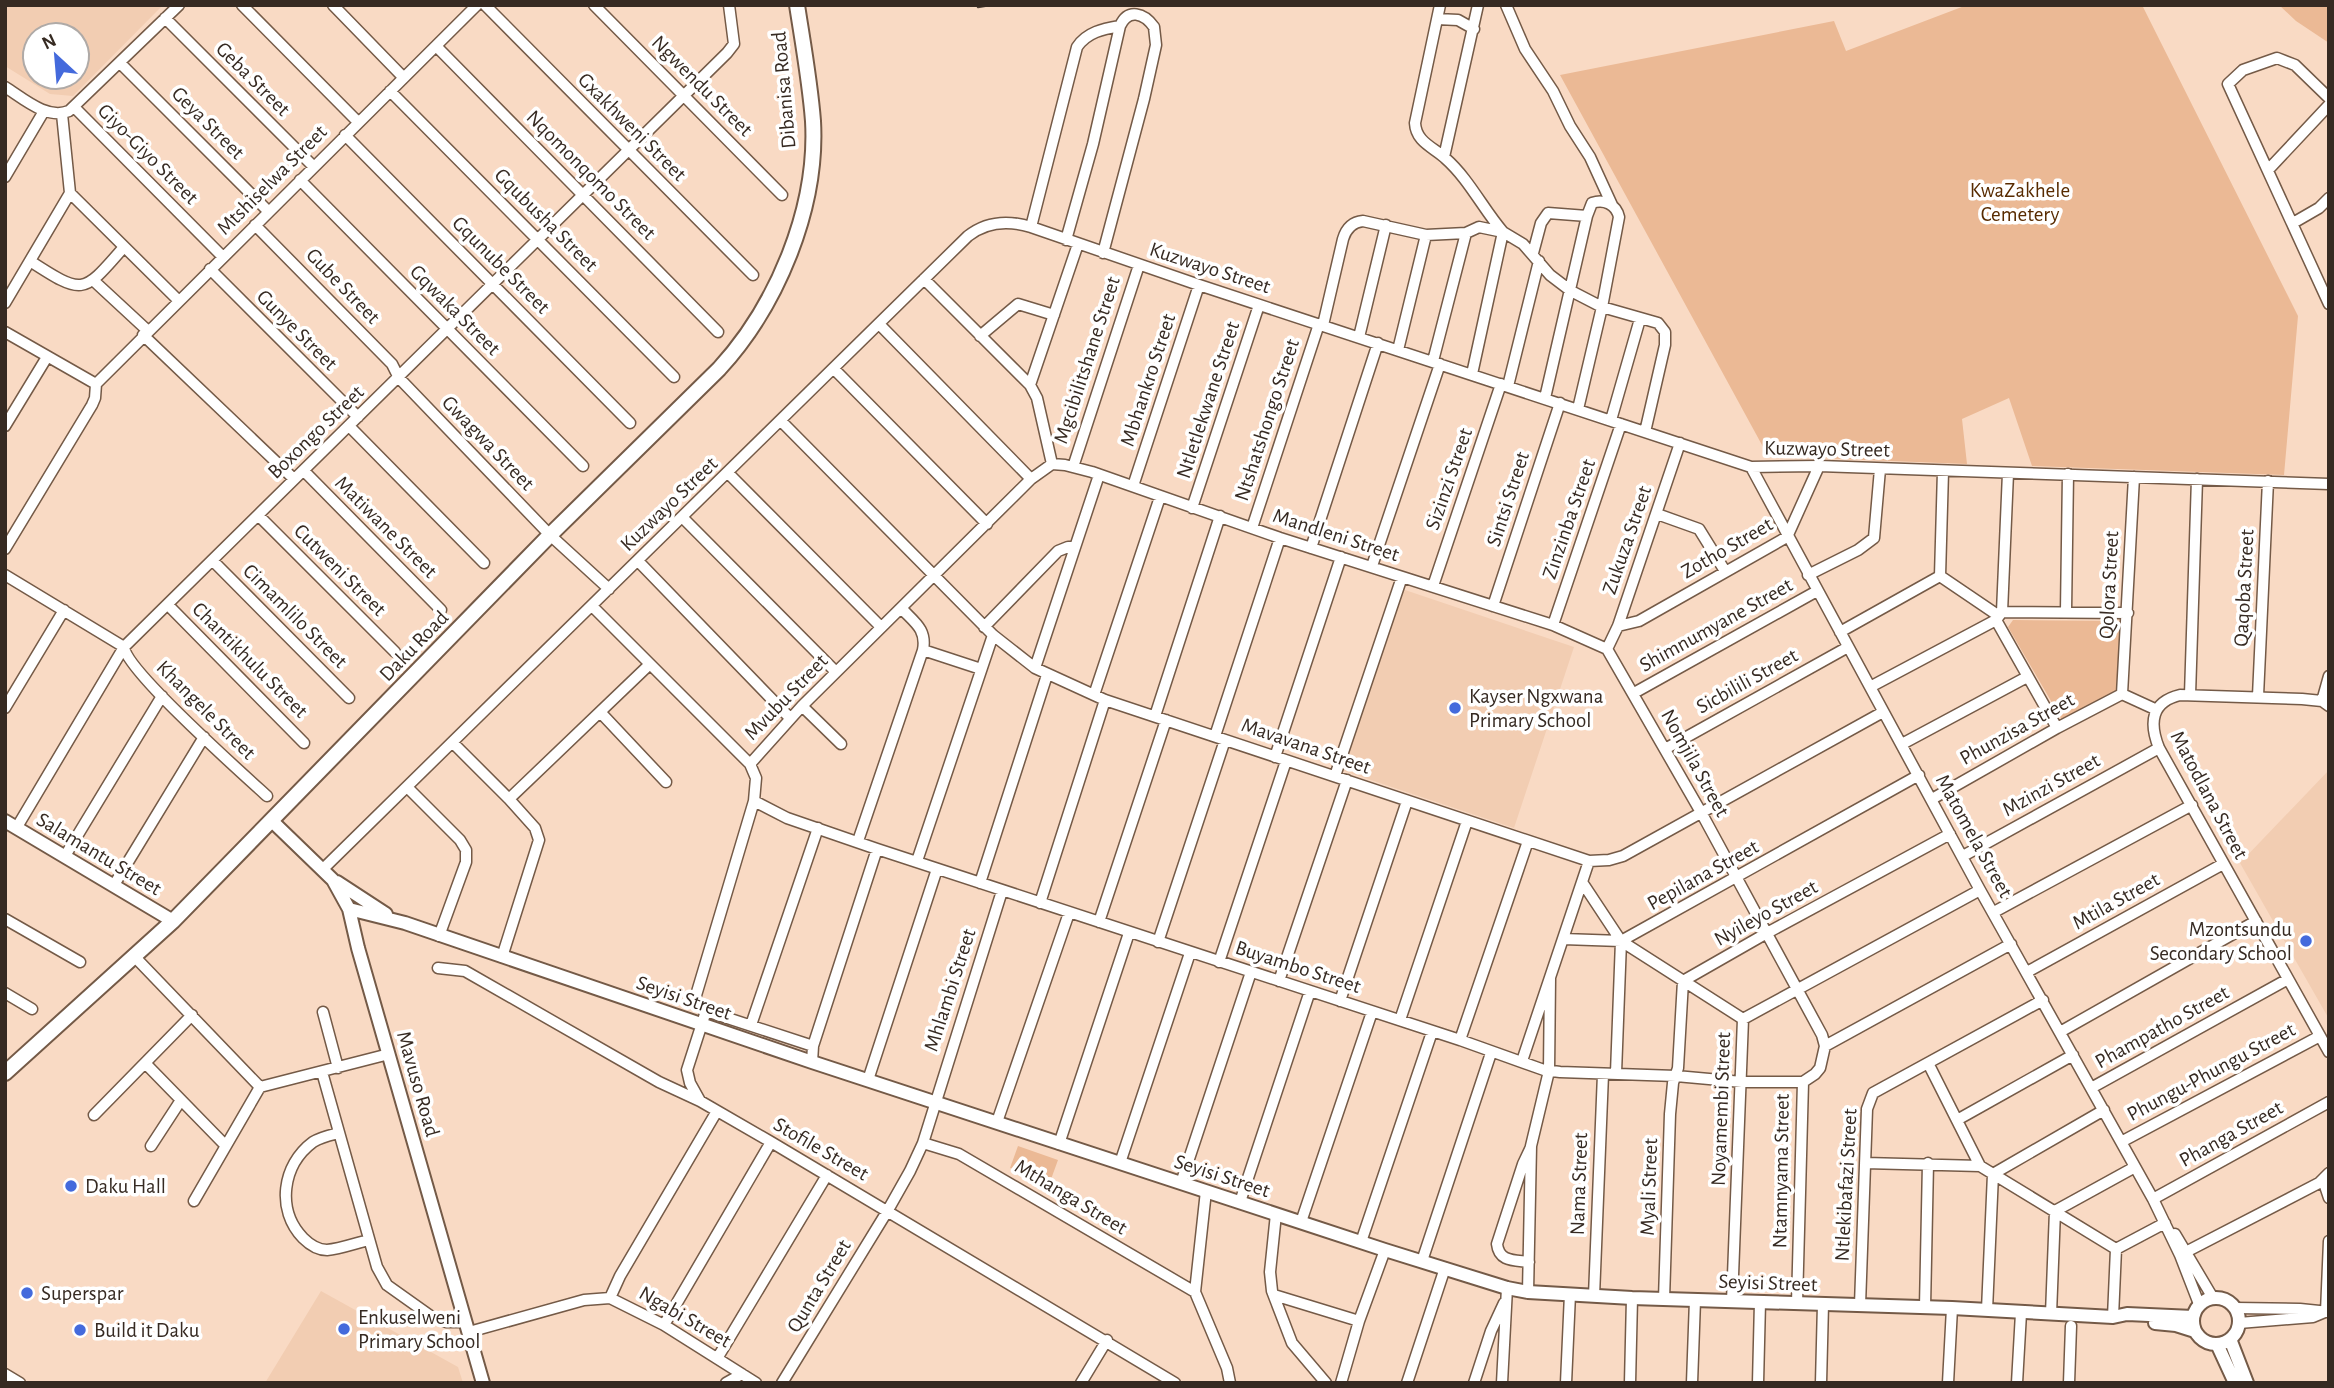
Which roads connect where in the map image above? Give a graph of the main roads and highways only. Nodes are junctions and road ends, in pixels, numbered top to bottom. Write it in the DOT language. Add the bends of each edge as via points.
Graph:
graph roads {
  1 [pos="797,5"];
  2 [pos="802,212"];
  3 [pos="7,1070"];
  1 -- 2 [label="main road, Dibanisa Road" via="813,123"];
  2 -- 3 [label="main road, Daku Road" via="775,289 742,343 719,369 173,921"];
}
